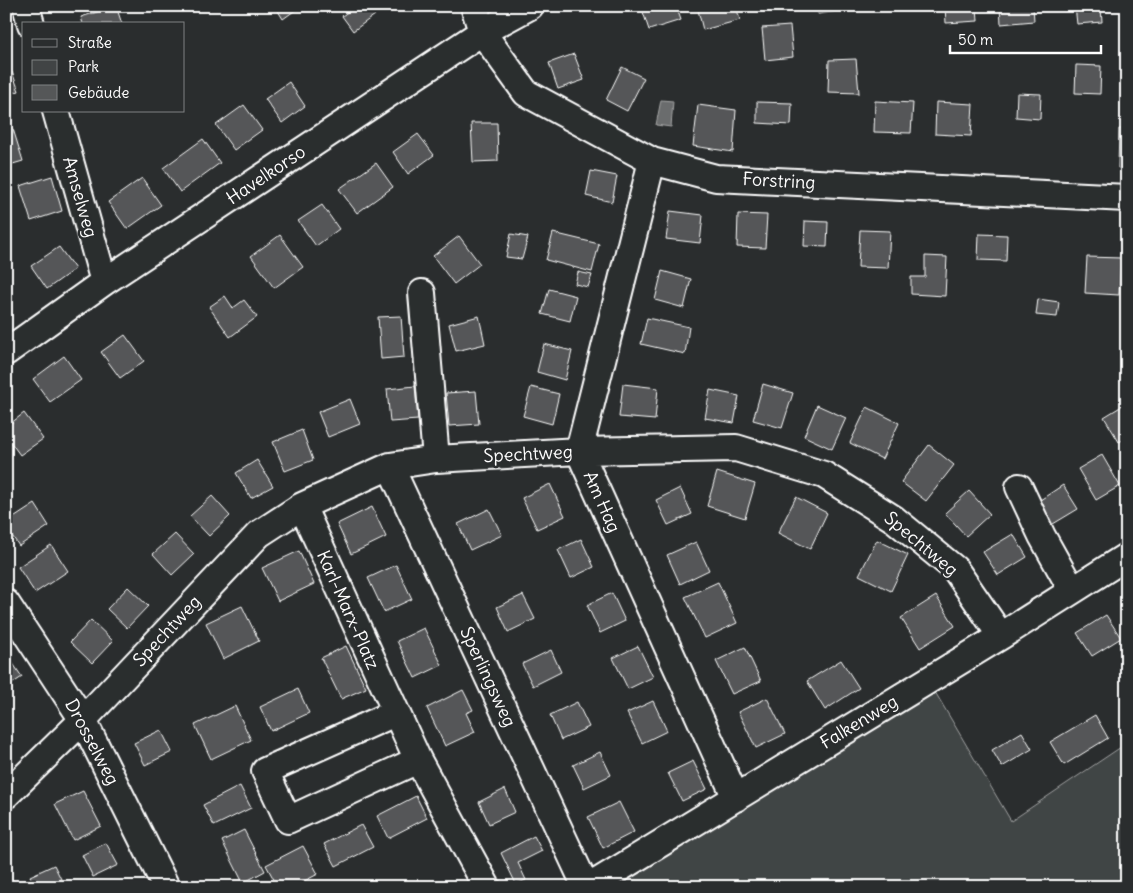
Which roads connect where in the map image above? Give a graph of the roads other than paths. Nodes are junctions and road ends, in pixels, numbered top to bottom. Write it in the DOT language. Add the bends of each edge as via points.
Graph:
graph roads {
  1 [pos="26,6"];
  2 [pos="474,6"];
  3 [pos="530,6"];
  4 [pos="30,22"];
  5 [pos="482,32"];
  6 [pos="56,112"];
  7 [pos="652,161"];
  8 [pos="1127,198"];
  9 [pos="104,282"];
  10 [pos="422,293"];
  11 [pos="6,352"];
  12 [pos="579,451"];
  13 [pos="436,459"];
  14 [pos="390,466"];
  15 [pos="1019,487"];
  16 [pos="302,506"];
  17 [pos="1127,556"];
  18 [pos="1072,590"];
  19 [pos="6,603"];
  20 [pos="1001,636"];
  21 [pos="396,713"];
  22 [pos="83,720"];
  23 [pos="418,760"];
  24 [pos="6,796"];
  25 [pos="736,798"];
  26 [pos="166,887"];
  27 [pos="487,887"];
  28 [pos="588,887"];
  1 -- 4 [label="street"];
  2 -- 5 [label="street, Forstring"];
  3 -- 5 [label="street, Havelkorso"];
  5 -- 7 [label="street, Forstring" via="526,93"];
  5 -- 9 [label="street, Havelkorso"];
  6 -- 9 [label="street, Amselweg"];
  7 -- 8 [label="street, Forstring" via="716,178"];
  7 -- 12 [label="street, Am Hag"];
  9 -- 11 [label="street, Havelkorso"];
  10 -- 13 [label="street"];
  12 -- 13 [label="street, Spechtweg"];
  12 -- 20 [label="street, Spechtweg" via="736,448 824,475 894,519 955,569"];
  12 -- 25 [label="street, Am Hag"];
  13 -- 14 [label="street, Spechtweg"];
  14 -- 16 [label="street, Spechtweg"];
  14 -- 28 [label="street, Sperlingsweg"];
  15 -- 18 [label="street"];
  16 -- 21 [label="street, Karl-Marx-Platz"];
  16 -- 22 [label="street, Spechtweg" via="259,534"];
  17 -- 18 [label="street, Falkenweg"];
  18 -- 20 [label="street, Falkenweg"];
  19 -- 22 [label="street, Drosselweg"];
  20 -- 25 [label="street, Falkenweg"];
  21 -- 23 [label="street, Karl-Marx-Platz"];
  21 -- 23 [label="street" via="265,771 288,820"];
  22 -- 24 [label="street, Spechtweg"];
  22 -- 26 [label="street, Drosselweg"];
  23 -- 27 [label="street, Karl-Marx-Platz"];
  25 -- 28 [label="street, Falkenweg"];
}
